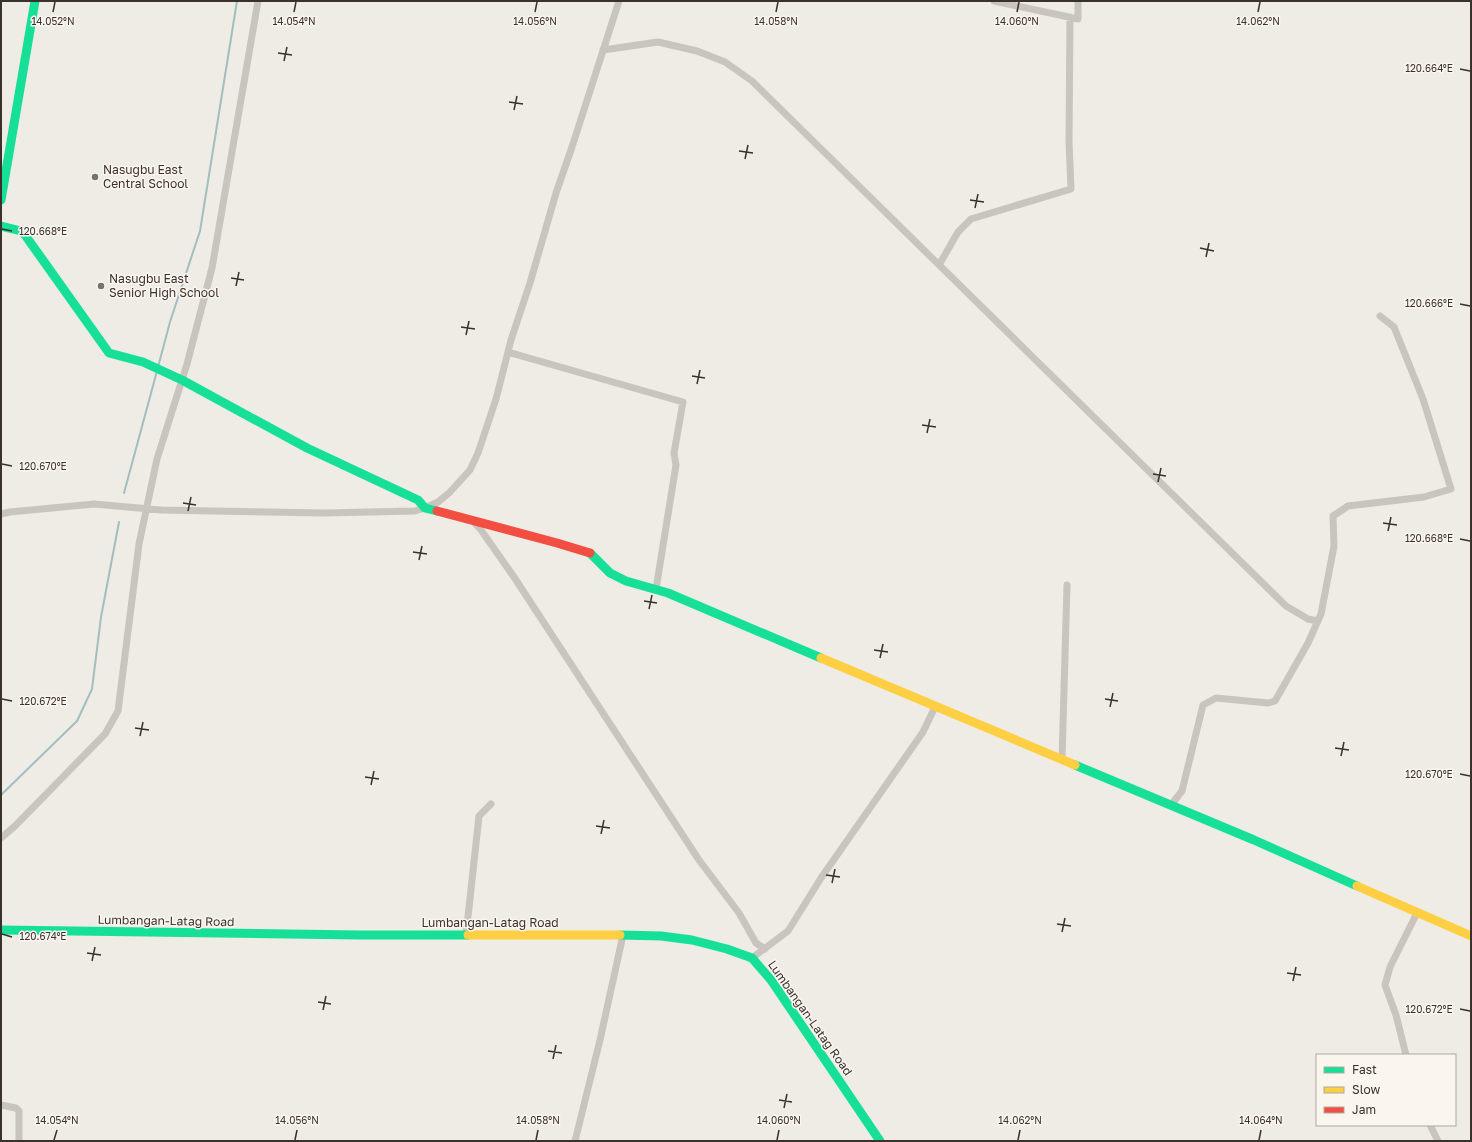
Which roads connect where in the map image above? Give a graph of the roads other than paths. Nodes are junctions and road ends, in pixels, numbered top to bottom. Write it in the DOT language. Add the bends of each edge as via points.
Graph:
graph roads {
  1 [pos="35,1"];
  2 [pos="258,1"];
  3 [pos="619,1"];
  4 [pos="994,1"];
  5 [pos="1078,1"];
  6 [pos="1070,17"];
  7 [pos="603,50"];
  8 [pos="1,200"];
  9 [pos="1,226"];
  10 [pos="939,265"];
  11 [pos="1380,316"];
  12 [pos="508,352"];
  13 [pos="182,380"];
  14 [pos="425,508"];
  15 [pos="147,509"];
  16 [pos="1,514"];
  17 [pos="470,519"];
  18 [pos="1067,585"];
  19 [pos="656,589"];
  20 [pos="1318,621"];
  21 [pos="934,707"];
  22 [pos="1062,760"];
  23 [pos="491,804"];
  24 [pos="1171,805"];
  25 [pos="1,838"];
  26 [pos="1417,914"];
  27 [pos="1,930"];
  28 [pos="466,935"];
  29 [pos="623,936"];
  30 [pos="1471,936"];
  31 [pos="765,949"];
  32 [pos="752,958"];
  33 [pos="1406,1054"];
  34 [pos="1,1106"];
  35 [pos="1430,1126"];
  36 [pos="19,1141"];
  37 [pos="575,1141"];
  38 [pos="880,1141"];
  39 [pos="1438,1141"];
  1 -- 8 [label="street"];
  2 -- 13 [label="street" via="212,268"];
  3 -- 7 [label="street"];
  4 -- 6 [label="street"];
  5 -- 6 [label="street" via="1078,19"];
  6 -- 10 [label="street" via="1071,189 971,219 958,232"];
  7 -- 10 [label="street" via="658,42 697,51 725,62 752,81"];
  7 -- 12 [label="street"];
  9 -- 13 [label="street" via="21,231 25,235 109,353 150,365"];
  10 -- 20 [label="street" via="1286,606 1308,619"];
  11 -- 20 [label="street" via="1394,328 1423,399 1451,489 1424,497 1348,506 1333,516 1334,546"];
  12 -- 14 [label="street" via="496,400 470,470 449,493"];
  12 -- 19 [label="street" via="682,402 674,453 676,465"];
  13 -- 14 [label="street" via="307,448 418,500"];
  13 -- 15 [label="street" via="157,459"];
  14 -- 15 [label="street" via="414,511 324,513"];
  14 -- 17 [label="street"];
  15 -- 16 [label="street" via="94,504"];
  15 -- 25 [label="street" via="139,544 118,711 105,734"];
  17 -- 19 [label="street" via="592,554 610,573 626,581"];
  17 -- 31 [label="street" via="481,530 514,577 696,854 739,914 756,944"];
  18 -- 22 [label="street"];
  19 -- 21 [label="street"];
  20 -- 24 [label="street" via="1275,701 1268,703 1216,698 1203,705 1182,791"];
  21 -- 22 [label="street"];
  21 -- 31 [label="street" via="923,732 821,878 788,931"];
  22 -- 24 [label="street"];
  23 -- 28 [label="street" via="479,816"];
  24 -- 26 [label="street"];
  26 -- 30 [label="street"];
  26 -- 33 [label="street" via="1390,967 1385,985"];
  27 -- 28 [label="street, Lumbangan-Latag Road"];
  28 -- 29 [label="street, Lumbangan-Latag Road"];
  29 -- 32 [label="street, Lumbangan-Latag Road" via="660,936 692,940"];
  29 -- 37 [label="street"];
  31 -- 32 [label="street"];
  32 -- 38 [label="street, Lumbangan-Latag Road" via="775,987"];
  34 -- 36 [label="street" via="16,1108 19,1111"];
  35 -- 39 [label="street"];
}
